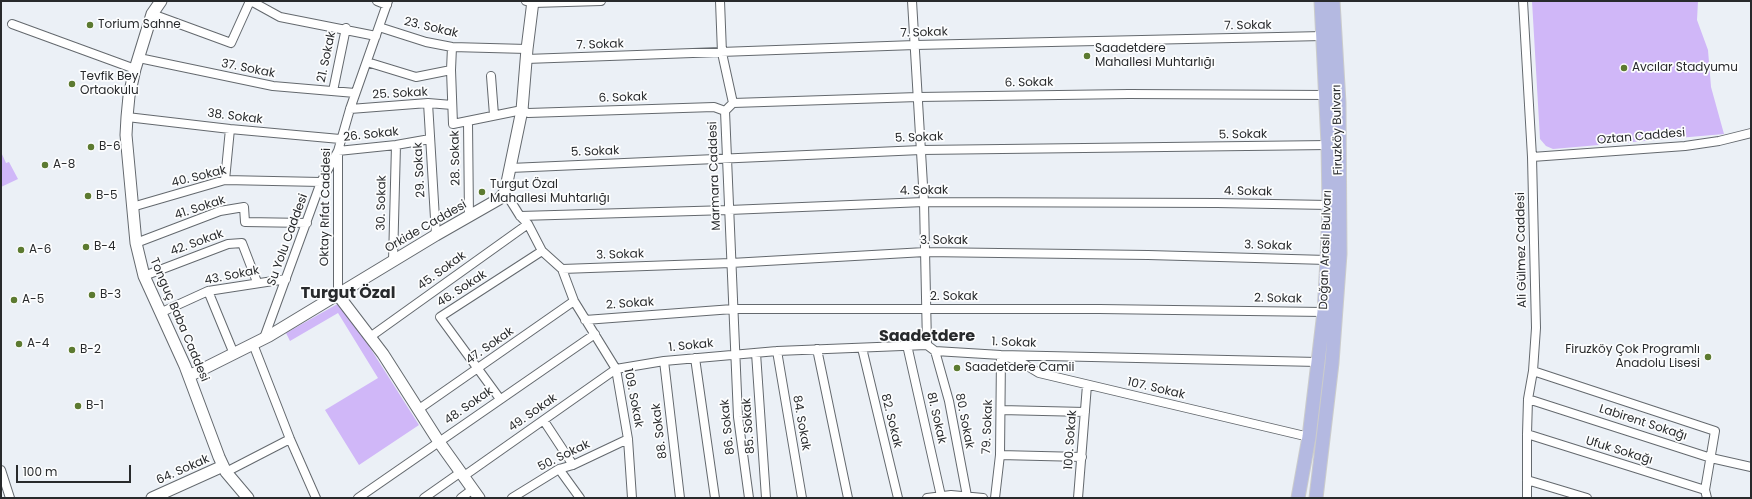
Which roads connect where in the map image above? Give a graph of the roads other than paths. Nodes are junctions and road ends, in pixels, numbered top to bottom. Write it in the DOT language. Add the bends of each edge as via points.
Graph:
graph roads {
  1 [pos="161,1"];
  2 [pos="250,1"];
  3 [pos="377,1"];
  4 [pos="602,1"];
  5 [pos="720,1"];
  6 [pos="912,1"];
  7 [pos="1321,1"];
  8 [pos="1333,1"];
  9 [pos="1522,1"];
  10 [pos="531,2"];
  11 [pos="388,3"];
  12 [pos="152,14"];
  13 [pos="12,24"];
  14 [pos="379,27"];
  15 [pos="346,28"];
  16 [pos="376,36"];
  17 [pos="1323,36"];
  18 [pos="915,45"];
  19 [pos="452,47"];
  20 [pos="722,52"];
  21 [pos="527,54"];
  22 [pos="139,58"];
  23 [pos="367,62"];
  24 [pos="135,69"];
  25 [pos="451,70"];
  26 [pos="491,76"];
  27 [pos="332,91"];
  28 [pos="355,93"];
  29 [pos="1326,94"];
  30 [pos="918,97"];
  31 [pos="428,103"];
  32 [pos="733,103"];
  33 [pos="452,105"];
  34 [pos="350,109"];
  35 [pos="522,110"];
  36 [pos="725,111"];
  37 [pos="494,115"];
  38 [pos="127,117"];
  39 [pos="468,122"];
  40 [pos="230,130"];
  41 [pos="1751,133"];
  42 [pos="340,139"];
  43 [pos="430,139"];
  44 [pos="396,145"];
  45 [pos="1328,145"];
  46 [pos="921,150"];
  47 [pos="338,151"];
  48 [pos="1532,157"];
  49 [pos="726,159"];
  50 [pos="510,168"];
  51 [pos="225,180"];
  52 [pos="321,182"];
  53 [pos="505,192"];
  54 [pos="924,202"];
  55 [pos="1329,205"];
  56 [pos="132,207"];
  57 [pos="729,210"];
  58 [pos="520,216"];
  59 [pos="469,217"];
  60 [pos="307,223"];
  61 [pos="528,224"];
  62 [pos="436,235"];
  63 [pos="136,243"];
  64 [pos="542,251"];
  65 [pos="926,252"];
  66 [pos="1327,260"];
  67 [pos="393,261"];
  68 [pos="731,263"];
  69 [pos="562,269"];
  70 [pos="144,276"];
  71 [pos="286,279"];
  72 [pos="256,282"];
  73 [pos="208,291"];
  74 [pos="338,295"];
  75 [pos="574,301"];
  76 [pos="733,309"];
  77 [pos="926,309"];
  78 [pos="162,312"];
  79 [pos="1324,312"];
  80 [pos="585,320"];
  81 [pos="595,334"];
  82 [pos="370,337"];
  83 [pos="259,341"];
  84 [pos="907,345"];
  85 [pos="927,345"];
  86 [pos="862,348"];
  87 [pos="817,349"];
  88 [pos="777,351"];
  89 [pos="935,351"];
  90 [pos="756,353"];
  91 [pos="234,354"];
  92 [pos="734,354"];
  93 [pos="1001,356"];
  94 [pos="695,358"];
  95 [pos="664,361"];
  96 [pos="1318,362"];
  97 [pos="478,369"];
  98 [pos="616,369"];
  99 [pos="1533,371"];
  100 [pos="189,376"];
  101 [pos="1088,385"];
  102 [pos="500,399"];
  103 [pos="1528,399"];
  104 [pos="419,409"];
  105 [pos="1001,410"];
  106 [pos="1085,412"];
  107 [pos="1311,418"];
  108 [pos="544,421"];
  109 [pos="1527,434"];
  110 [pos="1309,436"];
  111 [pos="290,439"];
  112 [pos="628,439"];
  113 [pos="439,442"];
  114 [pos="1000,455"];
  115 [pos="1082,457"];
  116 [pos="1711,458"];
  117 [pos="573,464"];
  118 [pos="1751,467"];
  119 [pos="225,469"];
  120 [pos="559,469"];
  121 [pos="1,470"];
  122 [pos="462,474"];
  123 [pos="1527,480"];
  124 [pos="476,494"];
  125 [pos="1706,494"];
  126 [pos="941,496"];
  127 [pos="967,496"];
  128 [pos="951,497"];
  129 [pos="10,498"];
  130 [pos="152,498"];
  131 [pos="248,498"];
  132 [pos="316,498"];
  133 [pos="358,498"];
  134 [pos="424,498"];
  135 [pos="461,498"];
  136 [pos="512,498"];
  137 [pos="580,498"];
  138 [pos="632,498"];
  139 [pos="680,498"];
  140 [pos="715,498"];
  141 [pos="748,498"];
  142 [pos="766,498"];
  143 [pos="802,498"];
  144 [pos="848,498"];
  145 [pos="898,498"];
  146 [pos="927,498"];
  147 [pos="983,498"];
  148 [pos="995,498"];
  149 [pos="1078,498"];
  150 [pos="1298,498"];
  151 [pos="1305,498"];
  152 [pos="1316,498"];
  153 [pos="1527,498"];
  154 [pos="1587,498"];
  1 -- 12 [label="street, Tonguç Baba Caddesi"];
  2 -- 12 [label="street" via="231,43"];
  2 -- 15 [label="street" via="280,16"];
  3 -- 11 [label="street"];
  4 -- 10 [label="street"];
  5 -- 20 [label="street"];
  6 -- 18 [label="street"];
  7 -- 17 [label="main road, Doğan Araslı Bulvarı"];
  8 -- 152 [label="main road, Firuzköy Bulvarı" via="1339,103 1340,254 1332,363"];
  9 -- 48 [label="street, Ali Gülmez Caddesi"];
  10 -- 21 [label="street"];
  11 -- 14 [label="street, Oktay Rıfat Caddesi"];
  12 -- 22 [label="street, Tonguç Baba Caddesi"];
  13 -- 24 [label="street"];
  14 -- 16 [label="street, Oktay Rıfat Caddesi"];
  14 -- 19 [label="street, 23. Sokak" via="426,42"];
  15 -- 16 [label="street"];
  15 -- 27 [label="street, 21. Sokak"];
  16 -- 23 [label="street, Oktay Rıfat Caddesi"];
  17 -- 18 [label="street, 7. Sokak"];
  17 -- 29 [label="main road, Doğan Araslı Bulvarı"];
  18 -- 20 [label="street, 7. Sokak"];
  18 -- 30 [label="street"];
  19 -- 21 [label="street, 23. Sokak"];
  19 -- 25 [label="street"];
  20 -- 21 [label="street, 7. Sokak"];
  20 -- 32 [label="street"];
  21 -- 35 [label="street"];
  22 -- 24 [label="street, Tonguç Baba Caddesi"];
  22 -- 27 [label="street, 37. Sokak" via="273,86"];
  23 -- 25 [label="street" via="416,77"];
  23 -- 28 [label="street, Oktay Rıfat Caddesi"];
  24 -- 38 [label="street, Tonguç Baba Caddesi"];
  25 -- 33 [label="street"];
  26 -- 37 [label="street"];
  27 -- 28 [label="street, 37. Sokak"];
  28 -- 34 [label="street, Oktay Rıfat Caddesi"];
  29 -- 30 [label="street, 6. Sokak"];
  29 -- 45 [label="main road, Doğan Araslı Bulvarı"];
  30 -- 32 [label="street, 6. Sokak"];
  30 -- 46 [label="street"];
  31 -- 33 [label="street, 25. Sokak"];
  31 -- 34 [label="street, 25. Sokak"];
  31 -- 43 [label="street, 29. Sokak"];
  32 -- 36 [label="street, Marmara Caddesi"];
  33 -- 39 [label="street, 28. Sokak" via="453,124"];
  34 -- 42 [label="street, Oktay Rıfat Caddesi"];
  35 -- 36 [label="street, 6. Sokak" via="528,113 714,107"];
  35 -- 37 [label="street, 28. Sokak"];
  35 -- 50 [label="street"];
  36 -- 49 [label="street, Marmara Caddesi"];
  37 -- 39 [label="street, 28. Sokak"];
  38 -- 40 [label="street, 38. Sokak"];
  38 -- 56 [label="street, Tonguç Baba Caddesi"];
  39 -- 59 [label="street, 28. Sokak"];
  40 -- 42 [label="street, 38. Sokak"];
  40 -- 51 [label="street"];
  41 -- 48 [label="street, Oztan Caddesi" via="1685,146"];
  42 -- 47 [label="street, Oktay Rıfat Caddesi"];
  43 -- 44 [label="street, 26. Sokak"];
  43 -- 62 [label="street, 29. Sokak"];
  44 -- 47 [label="street, 26. Sokak"];
  44 -- 67 [label="street, 30. Sokak"];
  45 -- 46 [label="street, 5. Sokak"];
  45 -- 55 [label="main road, Doğan Araslı Bulvarı"];
  46 -- 49 [label="street, 5. Sokak"];
  46 -- 54 [label="street"];
  47 -- 52 [label="street, Su Yolu Caddesi"];
  47 -- 74 [label="street, Oktay Rıfat Caddesi"];
  48 -- 99 [label="street, Ali Gülmez Caddesi" via="1536,328"];
  49 -- 50 [label="street, 5. Sokak"];
  49 -- 57 [label="street, Marmara Caddesi"];
  50 -- 53 [label="street"];
  51 -- 52 [label="street, 40. Sokak"];
  51 -- 56 [label="street, 40. Sokak"];
  52 -- 60 [label="street, Su Yolu Caddesi"];
  53 -- 58 [label="street, 109. Sokak"];
  53 -- 59 [label="street, Orkide Caddesi" via="499,199"];
  54 -- 55 [label="street, 4. Sokak"];
  54 -- 57 [label="street, 4. Sokak"];
  54 -- 65 [label="street"];
  55 -- 66 [label="main road, Doğan Araslı Bulvarı"];
  56 -- 63 [label="street, Tonguç Baba Caddesi"];
  57 -- 58 [label="street, 4. Sokak"];
  57 -- 68 [label="street, Marmara Caddesi"];
  58 -- 61 [label="street, 109. Sokak"];
  59 -- 62 [label="street, Orkide Caddesi"];
  60 -- 63 [label="street, 41. Sokak" via="244,222 244,207 220,211"];
  60 -- 71 [label="street, Su Yolu Caddesi"];
  61 -- 64 [label="street, 109. Sokak"];
  61 -- 82 [label="street, 45. Sokak"];
  62 -- 67 [label="street, Orkide Caddesi"];
  63 -- 70 [label="street, Tonguç Baba Caddesi"];
  64 -- 69 [label="street, 109. Sokak"];
  64 -- 97 [label="street, 46. Sokak" via="440,317"];
  65 -- 66 [label="street, 3. Sokak"];
  65 -- 68 [label="street, 3. Sokak"];
  65 -- 77 [label="street"];
  66 -- 79 [label="main road, Doğan Araslı Bulvarı"];
  67 -- 74 [label="street, Orkide Caddesi"];
  68 -- 69 [label="street, 3. Sokak"];
  68 -- 76 [label="street, Marmara Caddesi"];
  69 -- 75 [label="street, 109. Sokak"];
  70 -- 72 [label="street, 42. Sokak" via="228,244 242,242"];
  70 -- 78 [label="street, Tonguç Baba Caddesi"];
  71 -- 72 [label="street, 43. Sokak"];
  71 -- 83 [label="street, Su Yolu Caddesi"];
  72 -- 73 [label="street, 43. Sokak"];
  73 -- 78 [label="street, 43. Sokak"];
  73 -- 91 [label="street"];
  74 -- 82 [label="street"];
  74 -- 83 [label="street, Orkide Caddesi"];
  75 -- 80 [label="street, 109. Sokak"];
  75 -- 97 [label="street, 47. Sokak"];
  76 -- 77 [label="street, 2. Sokak"];
  76 -- 80 [label="street, 2. Sokak"];
  76 -- 92 [label="street, Marmara Caddesi"];
  77 -- 79 [label="street, 2. Sokak"];
  77 -- 85 [label="street"];
  78 -- 100 [label="street, Tonguç Baba Caddesi"];
  79 -- 96 [label="main road, Doğan Araslı Bulvarı"];
  80 -- 81 [label="street, 109. Sokak"];
  81 -- 98 [label="street, 109. Sokak"];
  81 -- 102 [label="street, 48. Sokak"];
  82 -- 104 [label="street"];
  83 -- 91 [label="street, Orkide Caddesi"];
  83 -- 111 [label="street"];
  84 -- 85 [label="street, 1. Sokak"];
  84 -- 86 [label="street, 1. Sokak"];
  84 -- 126 [label="street, 81. Sokak"];
  85 -- 89 [label="street"];
  86 -- 87 [label="street, 1. Sokak"];
  86 -- 145 [label="street, 82. Sokak"];
  87 -- 88 [label="street, 1. Sokak"];
  87 -- 144 [label="street"];
  88 -- 90 [label="street, 1. Sokak"];
  88 -- 143 [label="street, 84. Sokak"];
  89 -- 93 [label="street, 1. Sokak"];
  89 -- 127 [label="street, 80. Sokak" via="949,400"];
  90 -- 92 [label="street, 1. Sokak"];
  90 -- 142 [label="street, 85. Sokak"];
  91 -- 100 [label="street, Orkide Caddesi"];
  92 -- 94 [label="street, 1. Sokak"];
  92 -- 141 [label="street, 86. Sokak" via="738,417"];
  93 -- 96 [label="street, 1. Sokak"];
  93 -- 101 [label="street, 107. Sokak" via="1019,361 1039,373"];
  93 -- 105 [label="street, 79. Sokak"];
  94 -- 95 [label="street, 1. Sokak"];
  94 -- 140 [label="street"];
  95 -- 98 [label="street, 1. Sokak"];
  95 -- 139 [label="street, 88. Sokak"];
  96 -- 107 [label="main road, Doğan Araslı Bulvarı"];
  97 -- 102 [label="street, 46. Sokak"];
  97 -- 104 [label="street, 47. Sokak"];
  98 -- 108 [label="street, 49. Sokak"];
  98 -- 112 [label="street, 109. Sokak"];
  99 -- 103 [label="street, Ali Gülmez Caddesi"];
  99 -- 116 [label="street" via="1715,431"];
  100 -- 119 [label="street, Tonguç Baba Caddesi"];
  101 -- 106 [label="street, 100. Sokak"];
  101 -- 110 [label="street, 107. Sokak"];
  102 -- 113 [label="street, 48. Sokak"];
  103 -- 109 [label="street, Ali Gülmez Caddesi"];
  103 -- 116 [label="street, Labirent Sokağı"];
  104 -- 113 [label="street"];
  105 -- 106 [label="street"];
  105 -- 114 [label="street, 79. Sokak"];
  106 -- 115 [label="street, 100. Sokak"];
  107 -- 110 [label="main road, Doğan Araslı Bulvarı"];
  107 -- 151 [label="main road" via="1316,440"];
  108 -- 117 [label="street"];
  108 -- 122 [label="street, 49. Sokak"];
  109 -- 123 [label="street, Ali Gülmez Caddesi"];
  109 -- 125 [label="street, Ufuk Sokağı"];
  110 -- 150 [label="main road, Doğan Araslı Bulvarı"];
  111 -- 119 [label="street, 64. Sokak"];
  111 -- 132 [label="street"];
  112 -- 117 [label="street, 50. Sokak"];
  112 -- 138 [label="street, 109. Sokak"];
  113 -- 122 [label="street"];
  113 -- 133 [label="street, 48. Sokak"];
  114 -- 115 [label="street"];
  114 -- 148 [label="street, 79. Sokak"];
  115 -- 149 [label="street, 100. Sokak"];
  116 -- 118 [label="street, Labirent Sokağı"];
  116 -- 125 [label="street"];
  117 -- 120 [label="street, 50. Sokak"];
  119 -- 130 [label="street, 64. Sokak"];
  119 -- 131 [label="street, Tonguç Baba Caddesi"];
  120 -- 136 [label="street, 50. Sokak"];
  120 -- 137 [label="street"];
  121 -- 129 [label="street"];
  122 -- 124 [label="street"];
  122 -- 134 [label="street, 49. Sokak"];
  123 -- 153 [label="street, Ali Gülmez Caddesi"];
  123 -- 154 [label="street"];
  124 -- 135 [label="street"];
  126 -- 128 [label="street"];
  126 -- 146 [label="street"];
  127 -- 128 [label="street"];
  127 -- 147 [label="street"];
}
